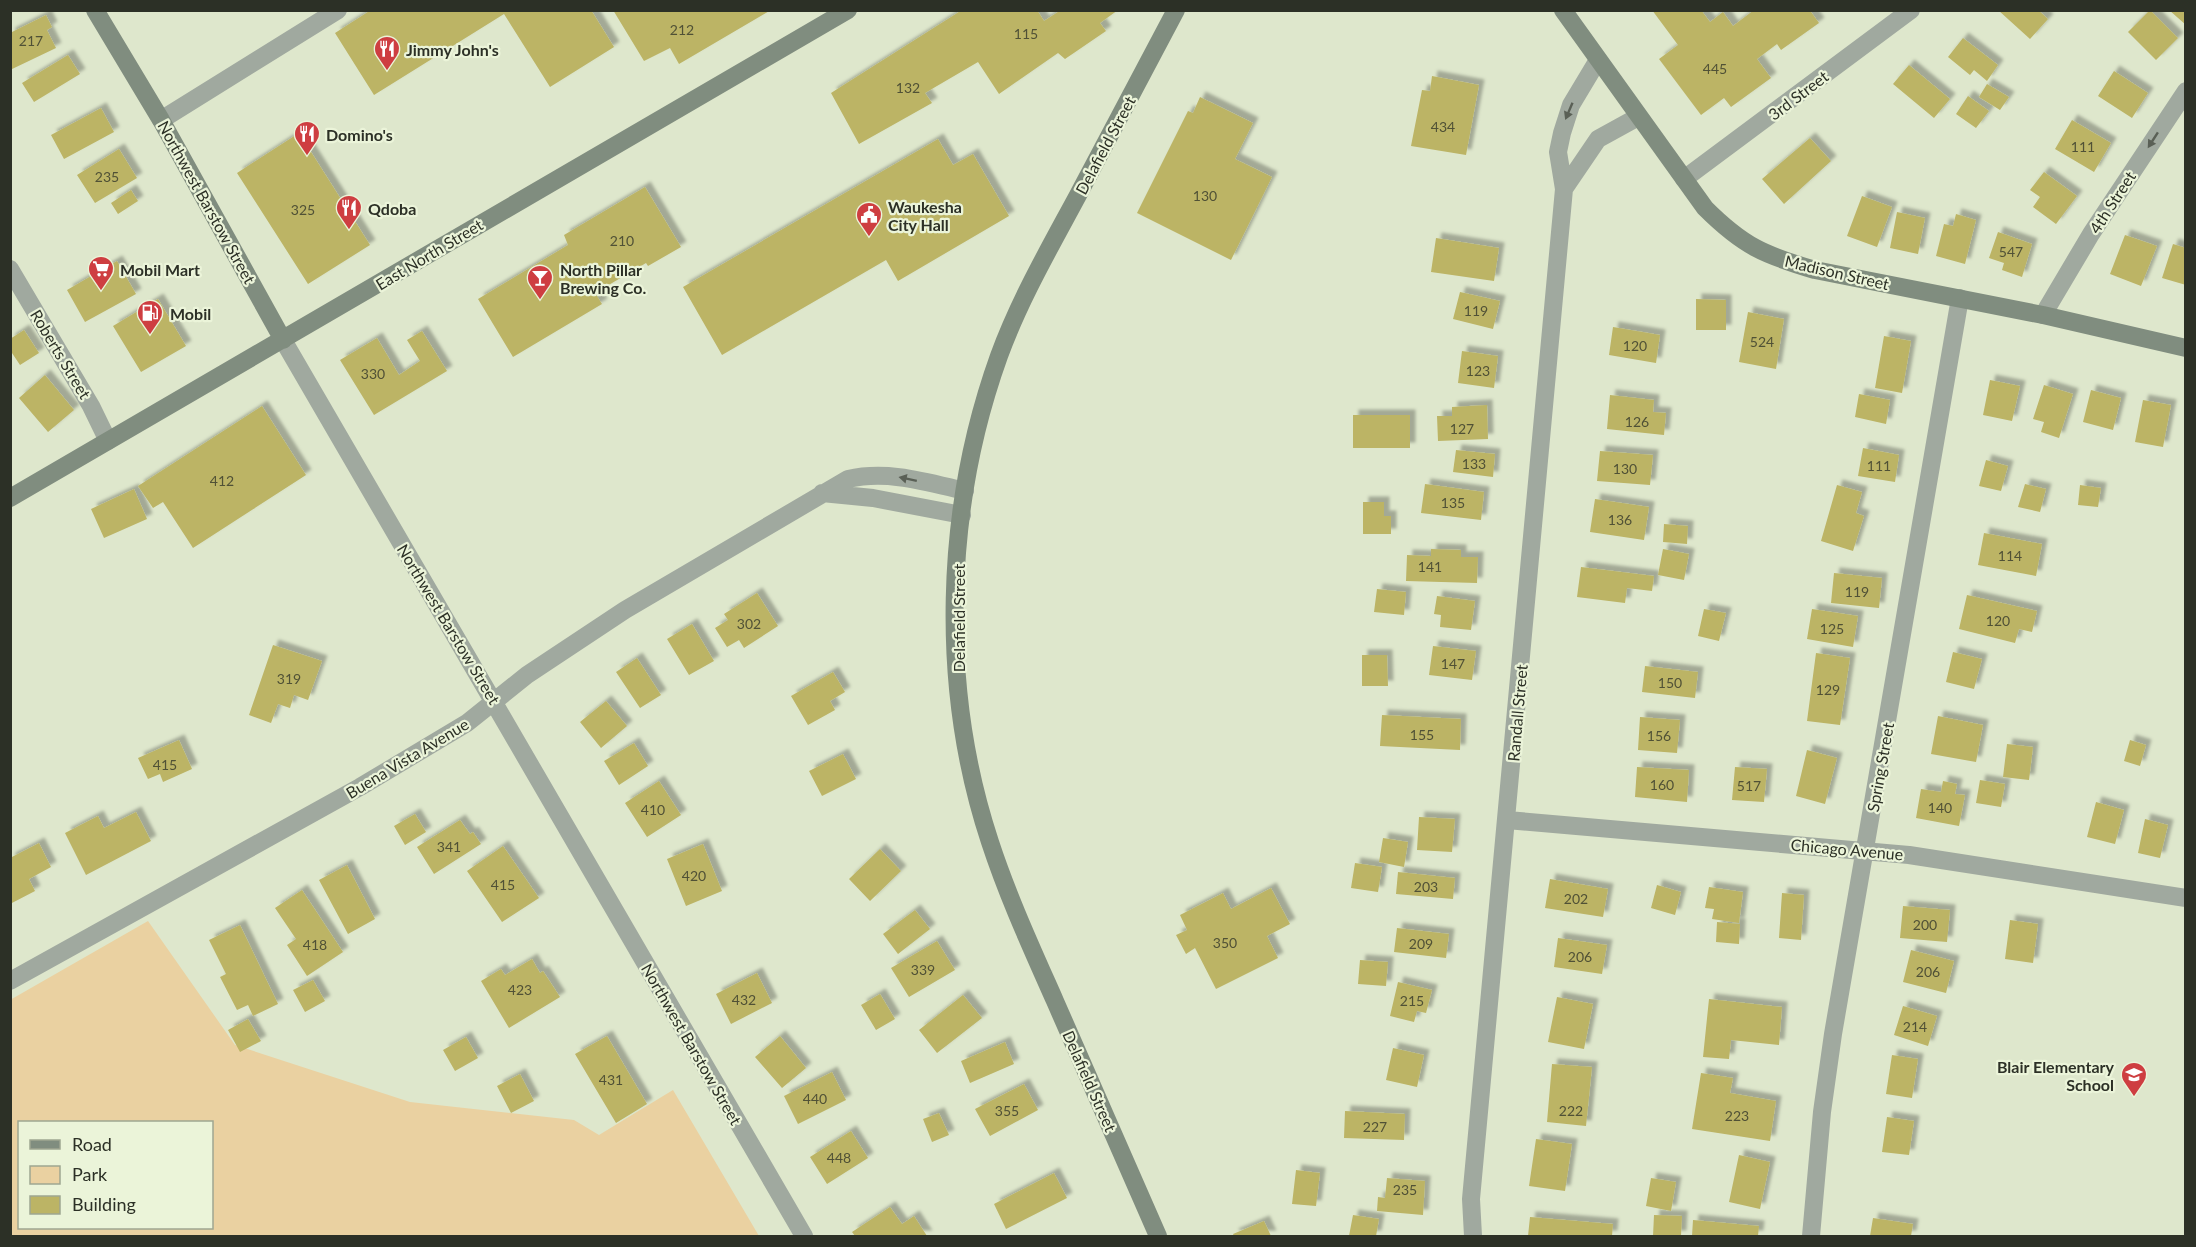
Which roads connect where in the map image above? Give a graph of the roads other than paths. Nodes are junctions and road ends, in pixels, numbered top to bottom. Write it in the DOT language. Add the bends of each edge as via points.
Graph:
graph roads {
  1 [pos="95,10"];
  2 [pos="338,10"];
  3 [pos="848,10"];
  4 [pos="1176,10"];
  5 [pos="1563,10"];
  6 [pos="1911,10"];
  7 [pos="1598,60"];
  8 [pos="2186,91"];
  9 [pos="1638,117"];
  10 [pos="161,120"];
  11 [pos="1684,180"];
  12 [pos="1564,189"];
  13 [pos="10,269"];
  14 [pos="1960,298"];
  15 [pos="2043,315"];
  16 [pos="283,340"];
  17 [pos="2186,348"];
  18 [pos="108,441"];
  19 [pos="965,491"];
  20 [pos="820,494"];
  21 [pos="10,498"];
  22 [pos="962,515"];
  23 [pos="494,700"];
  24 [pos="1507,820"];
  25 [pos="1865,851"];
  26 [pos="2186,898"];
  27 [pos="10,981"];
  28 [pos="804,1236"];
  29 [pos="1158,1236"];
  30 [pos="1473,1236"];
  31 [pos="1811,1236"];
  1 -- 10 [label="street, Northwest Barstow Street"];
  2 -- 10 [label="street"];
  3 -- 16 [label="street, East North Street"];
  4 -- 19 [label="street, Delafield Street" via="1026,292 984,401"];
  5 -- 7 [label="street, Madison Street"];
  6 -- 11 [label="street, 3rd Street"];
  7 -- 9 [label="street, Madison Street"];
  7 -- 12 [label="street, Randall Street, one-way" via="1571,105 1562,133 1558,152"];
  8 -- 15 [label="street, 4th Street, one-way" via="2091,234"];
  9 -- 11 [label="street, Madison Street"];
  9 -- 12 [label="street, Randall Street" via="1598,139"];
  10 -- 16 [label="street, Northwest Barstow Street"];
  11 -- 14 [label="street, Madison Street" via="1732,235 1780,260"];
  12 -- 24 [label="street, Randall Street"];
  13 -- 18 [label="street, Roberts Street"];
  14 -- 15 [label="street, Madison Street"];
  14 -- 25 [label="street, Spring Street"];
  15 -- 17 [label="street, Madison Street"];
  16 -- 18 [label="street, East North Street"];
  16 -- 23 [label="street, Northwest Barstow Street"];
  18 -- 21 [label="street, East North Street"];
  19 -- 20 [label="street, Buena Vista Avenue, one-way" via="891,475 867,474"];
  19 -- 22 [label="street, Delafield Street"];
  20 -- 22 [label="street" via="873,498"];
  20 -- 23 [label="street, Buena Vista Avenue" via="625,610"];
  22 -- 29 [label="street, Delafield Street" via="955,611 957,668 962,715 989,840 1012,902"];
  23 -- 27 [label="street, Buena Vista Avenue" via="467,723 360,788"];
  23 -- 28 [label="street, Northwest Barstow Street"];
  24 -- 25 [label="street, Chicago Avenue"];
  24 -- 30 [label="street, Randall Street" via="1471,1199"];
  25 -- 26 [label="street, Chicago Avenue"];
  25 -- 31 [label="street, Spring Street" via="1822,1112"];
}
